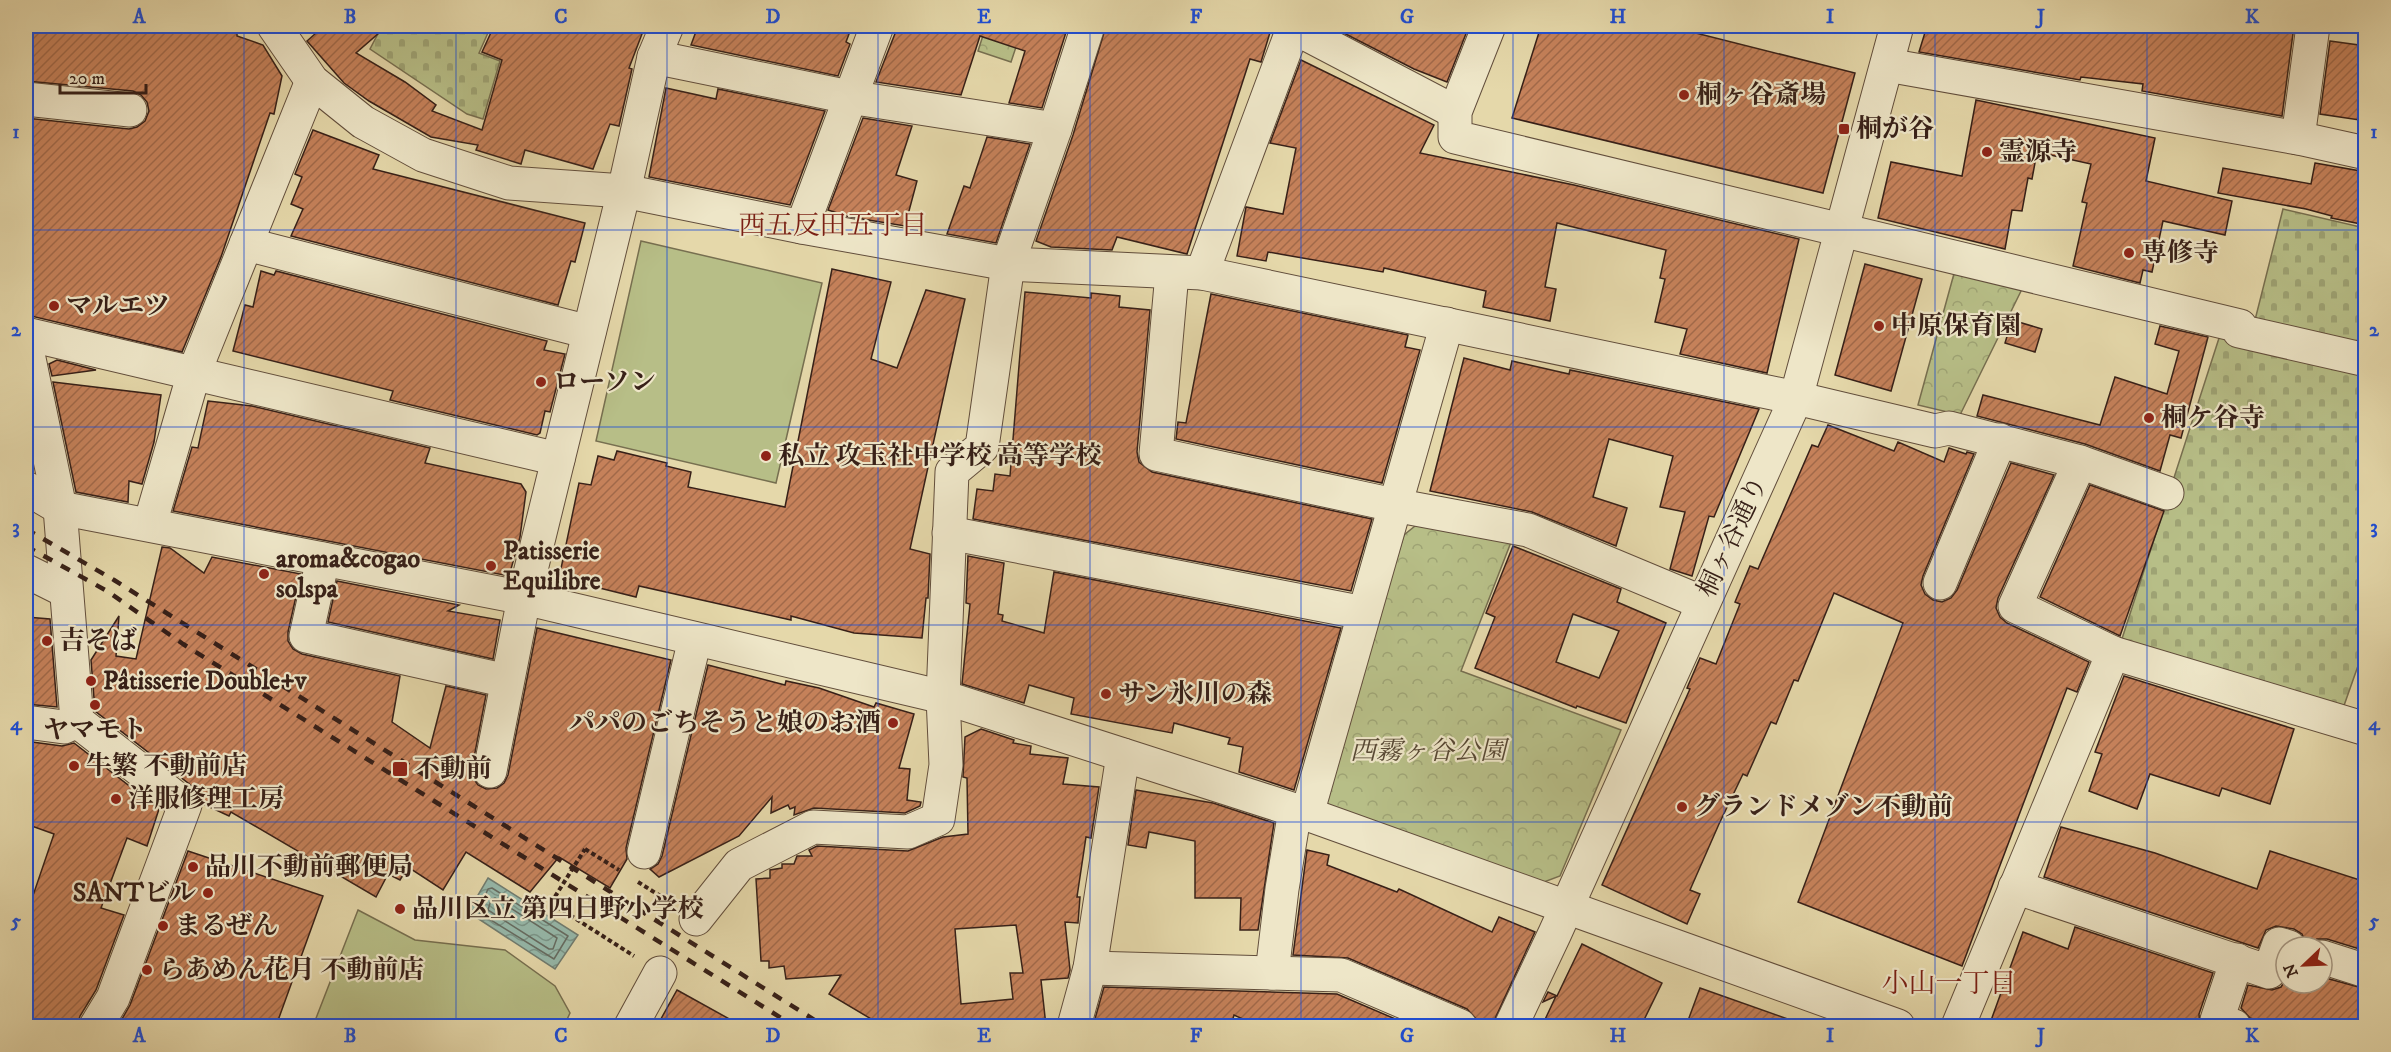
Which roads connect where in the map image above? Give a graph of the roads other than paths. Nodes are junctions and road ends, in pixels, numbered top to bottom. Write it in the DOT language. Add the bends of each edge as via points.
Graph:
graph roads {
  1 [pos="274,26"];
  2 [pos="667,26"];
  3 [pos="877,26"];
  4 [pos="1088,26"];
  5 [pos="1293,26"];
  6 [pos="1490,26"];
  7 [pos="1897,26"];
  8 [pos="2313,26"];
  9 [pos="654,57"];
  10 [pos="1887,65"];
  11 [pos="312,81"];
  12 [pos="849,97"];
  13 [pos="26,99"];
  14 [pos="130,110"];
  15 [pos="1455,112"];
  16 [pos="1055,129"];
  17 [pos="2298,138"];
  18 [pos="2366,153"];
  19 [pos="624,191"];
  20 [pos="802,227"];
  21 [pos="1842,230"];
  22 [pos="246,244"];
  23 [pos="1008,264"];
  24 [pos="1187,273"];
  25 [pos="1447,324"];
  26 [pos="589,332"];
  27 [pos="26,334"];
  28 [pos="26,344"];
  29 [pos="2366,360"];
  30 [pos="194,373"];
  31 [pos="1796,398"];
  32 [pos="2000,440"];
  33 [pos="558,459"];
  34 [pos="2080,462"];
  35 [pos="26,488"];
  36 [pos="2167,493"];
  37 [pos="1394,505"];
  38 [pos="60,508"];
  39 [pos="150,524"];
  40 [pos="949,533"];
  41 [pos="323,559"];
  42 [pos="26,571"];
  43 [pos="1940,583"];
  44 [pos="66,591"];
  45 [pos="524,598"];
  46 [pos="1703,603"];
  47 [pos="1364,613"];
  48 [pos="695,639"];
  49 [pos="2113,653"];
  50 [pos="507,681"];
  51 [pos="943,697"];
  52 [pos="77,721"];
  53 [pos="31,723"];
  54 [pos="2366,729"];
  55 [pos="1123,755"];
  56 [pos="490,771"];
  57 [pos="1301,812"];
  58 [pos="644,852"];
  59 [pos="2015,887"];
  60 [pos="1567,907"];
  61 [pos="696,919"];
  62 [pos="2274,958"];
  63 [pos="2237,960"];
  64 [pos="2334,961"];
  65 [pos="1090,968"];
  66 [pos="2366,971"];
  67 [pos="660,973"];
  68 [pos="1272,973"];
  69 [pos="1881,1024"];
  70 [pos="96,1026"];
  71 [pos="631,1026"];
  72 [pos="1074,1026"];
  73 [pos="1460,1026"];
  74 [pos="1511,1026"];
  75 [pos="1958,1026"];
  76 [pos="2235,1026"];
  1 -- 11 [label="street"];
  2 -- 9 [label="street"];
  3 -- 12 [label="street"];
  4 -- 16 [label="street"];
  5 -- 15 [label="street"];
  5 -- 24 [label="street"];
  6 -- 15 [label="street"];
  7 -- 10 [label="street, 桐ヶ谷通り"];
  8 -- 17 [label="street"];
  9 -- 12 [label="street"];
  9 -- 19 [label="street"];
  10 -- 17 [label="street"];
  10 -- 21 [label="street, 桐ヶ谷通り"];
  11 -- 19 [label="street" via="363,122 423,155 509,183"];
  11 -- 22 [label="street"];
  12 -- 16 [label="street"];
  12 -- 20 [label="street"];
  13 -- 14 [label="street"];
  15 -- 21 [label="street" via="1455,137"];
  16 -- 23 [label="street"];
  17 -- 18 [label="street"];
  19 -- 20 [label="street"];
  19 -- 26 [label="street"];
  20 -- 23 [label="street"];
  21 -- 29 [label="street"];
  21 -- 31 [label="street, 桐ヶ谷通り"];
  22 -- 26 [label="street"];
  22 -- 30 [label="street"];
  23 -- 24 [label="street"];
  23 -- 40 [label="street" via="982,447 952,472"];
  24 -- 25 [label="street"];
  24 -- 37 [label="street" via="1156,454"];
  25 -- 31 [label="street"];
  25 -- 37 [label="street"];
  26 -- 33 [label="street"];
  27 -- 30 [label="street"];
  28 -- 38 [label="street"];
  30 -- 33 [label="street"];
  30 -- 39 [label="street"];
  31 -- 32 [label="street" via="1935,431 1948,428"];
  31 -- 46 [label="street, 桐ヶ谷通り"];
  32 -- 34 [label="street"];
  32 -- 43 [label="street"];
  33 -- 45 [label="street"];
  34 -- 36 [label="street"];
  34 -- 49 [label="street" via="2015,606"];
  35 -- 38 [label="street"];
  37 -- 46 [label="street" via="1528,530"];
  37 -- 47 [label="street"];
  38 -- 39 [label="street"];
  38 -- 44 [label="street"];
  39 -- 41 [label="street"];
  40 -- 47 [label="street"];
  40 -- 51 [label="street"];
  41 -- 45 [label="street"];
  41 -- 50 [label="street" via="306,636"];
  42 -- 44 [label="street"];
  44 -- 52 [label="street"];
  45 -- 48 [label="street"];
  45 -- 50 [label="street"];
  46 -- 60 [label="street, 桐ヶ谷通り"];
  47 -- 57 [label="street"];
  48 -- 51 [label="street"];
  48 -- 58 [label="street"];
  49 -- 54 [label="street"];
  49 -- 59 [label="street"];
  50 -- 56 [label="street"];
  51 -- 55 [label="street"];
  51 -- 61 [label="street" via="946,765 938,819 908,832 813,827 739,865"];
  52 -- 53 [label="street" via="64,727"];
  52 -- 70 [label="street" via="185,805 113,998"];
  55 -- 57 [label="street"];
  55 -- 65 [label="street"];
  57 -- 60 [label="street"];
  57 -- 68 [label="street" via="1282,889"];
  59 -- 63 [label="street"];
  59 -- 75 [label="street"];
  60 -- 69 [label="street"];
  60 -- 74 [label="street, 桐ヶ谷通り"];
  62 -- 63 [label="street" via="2269,972"];
  63 -- 76 [label="street" via="2217,1020"];
  64 -- 66 [label="street"];
  65 -- 68 [label="street"];
  65 -- 72 [label="street"];
  67 -- 71 [label="street"];
  68 -- 73 [label="street" via="1341,975"];
}
